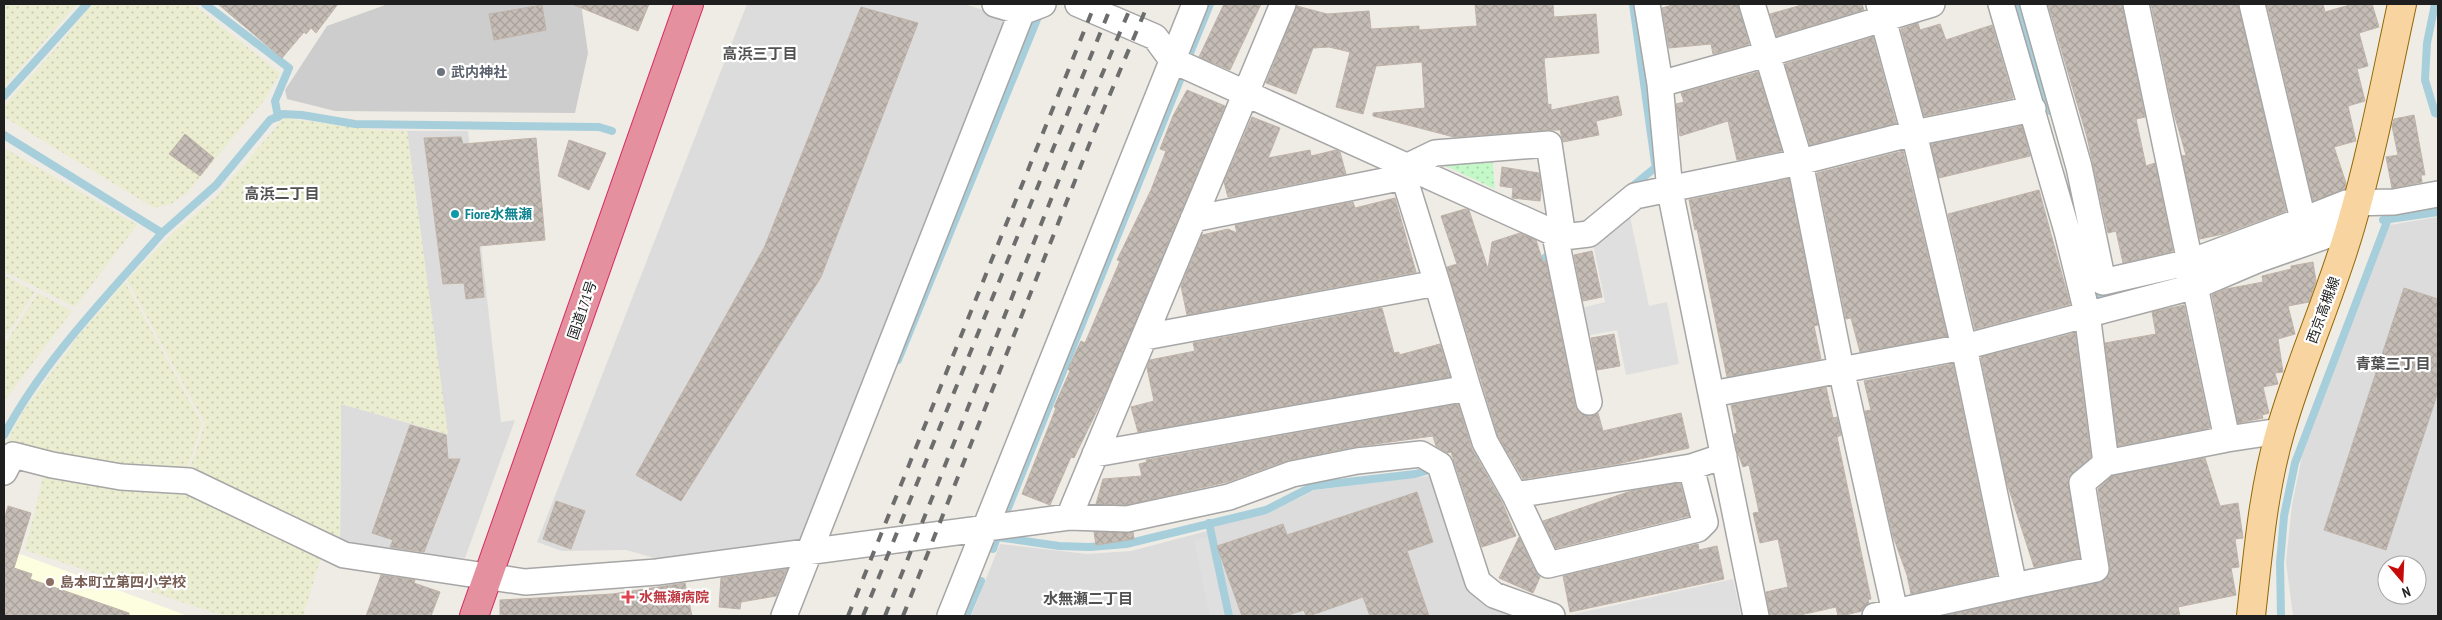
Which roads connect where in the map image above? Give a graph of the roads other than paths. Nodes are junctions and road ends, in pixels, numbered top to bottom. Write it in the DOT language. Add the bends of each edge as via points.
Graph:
graph roads {
  1 [pos="689,4"];
  2 [pos="996,4"];
  3 [pos="1078,4"];
  4 [pos="1195,4"];
  5 [pos="1283,4"];
  6 [pos="1647,4"];
  7 [pos="1752,4"];
  8 [pos="1932,4"];
  9 [pos="2002,4"];
  10 [pos="2033,4"];
  11 [pos="2136,4"];
  12 [pos="2252,4"];
  13 [pos="2402,4"];
  14 [pos="1031,7"];
  15 [pos="1881,11"];
  16 [pos="1767,54"];
  17 [pos="1172,60"];
  18 [pos="1660,84"];
  19 [pos="1245,92"];
  20 [pos="2033,108"];
  21 [pos="1914,133"];
  22 [pos="1800,162"];
  23 [pos="1406,172"];
  24 [pos="1661,192"];
  25 [pos="2438,194"];
  26 [pos="2354,215"];
  27 [pos="1193,219"];
  28 [pos="2303,220"];
  29 [pos="1564,240"];
  30 [pos="2193,274"];
  31 [pos="1437,283"];
  32 [pos="2087,313"];
  33 [pos="1145,337"];
  34 [pos="1964,347"];
  35 [pos="1841,369"];
  36 [pos="1468,388"];
  37 [pos="1712,394"];
  38 [pos="1589,402"];
  39 [pos="2280,431"];
  40 [pos="2226,439"];
  41 [pos="1095,454"];
  42 [pos="1724,456"];
  43 [pos="2106,462"];
  44 [pos="1691,467"];
  45 [pos="4,472"];
  46 [pos="1515,495"];
  47 [pos="1069,517"];
  48 [pos="985,527"];
  49 [pos="821,549"];
  50 [pos="488,578"];
  51 [pos="2014,586"];
  52 [pos="1885,614"];
  53 [pos="474,616"];
  54 [pos="784,616"];
  55 [pos="950,616"];
  56 [pos="1552,616"];
  57 [pos="1756,616"];
  58 [pos="2252,616"];
  1 -- 50 [label="highway, 国道171号"];
  2 -- 14 [label="street"];
  3 -- 17 [label="street" via="1155,37"];
  4 -- 17 [label="street"];
  5 -- 19 [label="street"];
  6 -- 18 [label="street"];
  7 -- 16 [label="street"];
  8 -- 15 [label="street"];
  9 -- 20 [label="street"];
  10 -- 30 [label="street" via="2079,167 2103,282"];
  11 -- 30 [label="street"];
  12 -- 28 [label="street"];
  13 -- 26 [label="main road, 西京高槻線"];
  14 -- 49 [label="street"];
  15 -- 16 [label="street"];
  15 -- 21 [label="street"];
  16 -- 18 [label="street"];
  16 -- 22 [label="street"];
  17 -- 19 [label="street"];
  17 -- 48 [label="street"];
  18 -- 24 [label="street"];
  19 -- 23 [label="street"];
  19 -- 27 [label="street"];
  20 -- 21 [label="street"];
  20 -- 32 [label="street"];
  21 -- 22 [label="street"];
  21 -- 34 [label="street"];
  22 -- 24 [label="street"];
  22 -- 35 [label="street"];
  23 -- 27 [label="street"];
  23 -- 29 [label="street"];
  23 -- 29 [label="street" via="1435,153 1550,144"];
  23 -- 31 [label="street"];
  24 -- 29 [label="street" via="1635,196 1589,234"];
  24 -- 37 [label="street"];
  25 -- 26 [label="street" via="2394,202"];
  26 -- 28 [label="street" via="2346,203"];
  26 -- 30 [label="street" via="2257,260"];
  26 -- 39 [label="main road, 西京高槻線" via="2328,300"];
  27 -- 33 [label="street"];
  28 -- 30 [label="street"];
  29 -- 38 [label="street"];
  30 -- 32 [label="street"];
  30 -- 40 [label="street"];
  31 -- 33 [label="street"];
  31 -- 36 [label="street"];
  32 -- 34 [label="street"];
  32 -- 43 [label="street"];
  33 -- 41 [label="street"];
  34 -- 35 [label="street"];
  34 -- 51 [label="street"];
  35 -- 37 [label="street"];
  35 -- 52 [label="street"];
  36 -- 41 [label="street"];
  36 -- 46 [label="street" via="1491,453"];
  37 -- 42 [label="street"];
  39 -- 40 [label="street"];
  39 -- 58 [label="main road, 西京高槻線" via="2260,532"];
  40 -- 43 [label="street"];
  41 -- 47 [label="street"];
  42 -- 44 [label="street"];
  42 -- 57 [label="street"];
  43 -- 51 [label="street" via="2082,483 2096,569"];
  44 -- 46 [label="street"];
  44 -- 46 [label="street" via="1705,522 1698,529 1548,565"];
  45 -- 50 [label="street" via="13,454 52,465 121,477 189,481 344,555"];
  47 -- 48 [label="street"];
  47 -- 56 [label="street" via="1127,519 1229,497 1292,474 1357,461 1421,454 1442,471 1478,582 1494,595"];
  48 -- 49 [label="street"];
  48 -- 55 [label="street"];
  49 -- 50 [label="street" via="657,572 525,582"];
  49 -- 54 [label="street"];
  50 -- 53 [label="highway, 国道171号"];
  51 -- 52 [label="street"];
}
